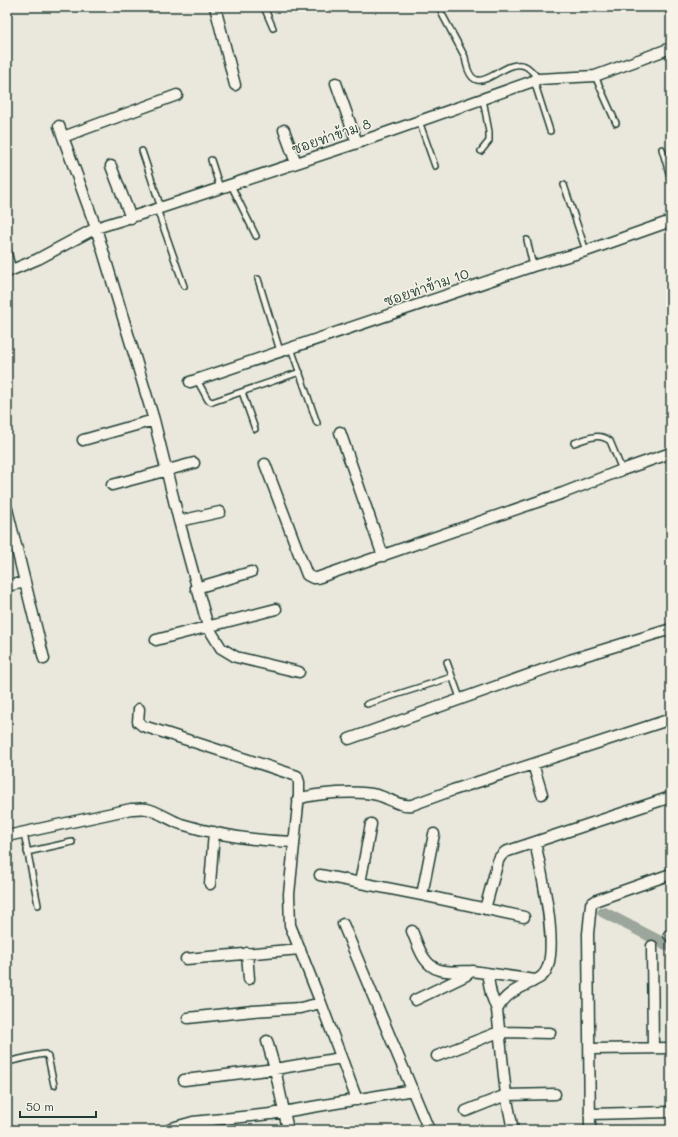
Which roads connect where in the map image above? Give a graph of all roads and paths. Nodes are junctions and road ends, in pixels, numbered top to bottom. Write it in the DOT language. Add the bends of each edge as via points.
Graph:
graph roads {
  1 [pos="215,7"];
  2 [pos="264,7"];
  3 [pos="440,7"];
  4 [pos="273,28"];
  5 [pos="671,48"];
  6 [pos="596,76"];
  7 [pos="537,80"];
  8 [pos="336,83"];
  9 [pos="235,85"];
  10 [pos="177,95"];
  11 [pos="483,99"];
  12 [pos="419,121"];
  13 [pos="616,123"];
  14 [pos="59,126"];
  15 [pos="284,130"];
  16 [pos="550,131"];
  17 [pos="63,137"];
  18 [pos="357,143"];
  19 [pos="662,149"];
  20 [pos="142,151"];
  21 [pos="481,151"];
  22 [pos="211,160"];
  23 [pos="296,163"];
  24 [pos="111,166"];
  25 [pos="435,166"];
  26 [pos="671,180"];
  27 [pos="231,185"];
  28 [pos="564,185"];
  29 [pos="220,188"];
  30 [pos="159,209"];
  31 [pos="131,218"];
  32 [pos="671,221"];
  33 [pos="96,228"];
  34 [pos="256,236"];
  35 [pos="527,240"];
  36 [pos="7,247"];
  37 [pos="586,251"];
  38 [pos="533,266"];
  39 [pos="10,271"];
  40 [pos="258,279"];
  41 [pos="184,286"];
  42 [pos="291,348"];
  43 [pos="280,351"];
  44 [pos="300,372"];
  45 [pos="194,381"];
  46 [pos="242,392"];
  47 [pos="154,420"];
  48 [pos="318,423"];
  49 [pos="255,429"];
  50 [pos="340,432"];
  51 [pos="83,440"];
  52 [pos="574,443"];
  53 [pos="671,453"];
  54 [pos="194,463"];
  55 [pos="265,464"];
  56 [pos="166,470"];
  57 [pos="622,470"];
  58 [pos="112,485"];
  59 [pos="7,509"];
  60 [pos="220,512"];
  61 [pos="179,521"];
  62 [pos="383,556"];
  63 [pos="252,572"];
  64 [pos="25,582"];
  65 [pos="7,586"];
  66 [pos="196,588"];
  67 [pos="276,609"];
  68 [pos="208,626"];
  69 [pos="671,629"];
  70 [pos="156,640"];
  71 [pos="44,659"];
  72 [pos="447,662"];
  73 [pos="299,672"];
  74 [pos="452,677"];
  75 [pos="460,698"];
  76 [pos="367,704"];
  77 [pos="139,709"];
  78 [pos="671,719"];
  79 [pos="349,739"];
  80 [pos="533,764"];
  81 [pos="542,794"];
  82 [pos="671,797"];
  83 [pos="298,799"];
  84 [pos="371,824"];
  85 [pos="214,832"];
  86 [pos="24,833"];
  87 [pos="434,834"];
  88 [pos="7,836"];
  89 [pos="72,842"];
  90 [pos="294,842"];
  91 [pos="535,842"];
  92 [pos="27,852"];
  93 [pos="671,874"];
  94 [pos="320,875"];
  95 [pos="360,883"];
  96 [pos="210,884"];
  97 [pos="422,895"];
  98 [pos="38,905"];
  99 [pos="485,909"];
  100 [pos="524,917"];
  101 [pos="343,924"];
  102 [pos="412,931"];
  103 [pos="652,946"];
  104 [pos="300,949"];
  105 [pos="247,953"];
  106 [pos="186,959"];
  107 [pos="472,971"];
  108 [pos="487,973"];
  109 [pos="249,979"];
  110 [pos="535,980"];
  111 [pos="415,1000"];
  112 [pos="321,1003"];
  113 [pos="497,1010"];
  114 [pos="188,1018"];
  115 [pos="499,1032"];
  116 [pos="550,1032"];
  117 [pos="267,1041"];
  118 [pos="653,1048"];
  119 [pos="671,1048"];
  120 [pos="590,1050"];
  121 [pos="437,1056"];
  122 [pos="341,1058"];
  123 [pos="7,1062"];
  124 [pos="275,1069"];
  125 [pos="184,1080"];
  126 [pos="54,1085"];
  127 [pos="413,1090"];
  128 [pos="555,1094"];
  129 [pos="506,1095"];
  130 [pos="357,1100"];
  131 [pos="466,1111"];
  132 [pos="285,1112"];
  133 [pos="671,1112"];
  134 [pos="590,1114"];
  135 [pos="169,1130"];
  136 [pos="288,1130"];
  137 [pos="429,1130"];
  138 [pos="513,1130"];
  139 [pos="590,1130"];
  1 -- 9 [label="street"];
  2 -- 4 [label="lane"];
  3 -- 7 [label="lane" via="472,77 485,80 504,68 520,65 532,71"];
  5 -- 6 [label="street, ซอยท่าข้าม 8"];
  6 -- 7 [label="street, ซอยท่าข้าม 8"];
  6 -- 13 [label="lane"];
  7 -- 11 [label="street, ซอยท่าข้าม 8"];
  7 -- 16 [label="lane"];
  8 -- 18 [label="street"];
  10 -- 17 [label="street"];
  11 -- 12 [label="street, ซอยท่าข้าม 8"];
  11 -- 21 [label="lane" via="489,141"];
  12 -- 18 [label="street, ซอยท่าข้าม 8"];
  12 -- 25 [label="lane"];
  14 -- 17 [label="street"];
  15 -- 23 [label="street"];
  17 -- 33 [label="street"];
  18 -- 23 [label="street, ซอยท่าข้าม 8"];
  19 -- 26 [label="lane"];
  20 -- 30 [label="lane"];
  22 -- 29 [label="lane"];
  23 -- 27 [label="street, ซอยท่าข้าม 8"];
  24 -- 31 [label="street"];
  27 -- 29 [label="street, ซอยท่าข้าม 8"];
  27 -- 34 [label="lane"];
  28 -- 37 [label="lane"];
  29 -- 30 [label="street, ซอยท่าข้าม 8"];
  30 -- 31 [label="street, ซอยท่าข้าม 8"];
  30 -- 41 [label="lane"];
  31 -- 33 [label="street, ซอยท่าข้าม 8"];
  32 -- 37 [label="street, ซอยท่าข้าม 10"];
  33 -- 39 [label="street, ซอยท่าข้าม 8"];
  33 -- 47 [label="street"];
  35 -- 38 [label="lane"];
  36 -- 39 [label="lane"];
  37 -- 38 [label="street, ซอยท่าข้าม 10"];
  38 -- 42 [label="street, ซอยท่าข้าม 10"];
  40 -- 43 [label="lane"];
  42 -- 43 [label="street, ซอยท่าข้าม 10"];
  42 -- 44 [label="lane"];
  43 -- 45 [label="street, ซอยท่าข้าม 10"];
  44 -- 46 [label="lane"];
  44 -- 48 [label="lane"];
  45 -- 46 [label="lane" via="212,402"];
  46 -- 49 [label="lane"];
  47 -- 51 [label="street"];
  47 -- 56 [label="street"];
  50 -- 62 [label="street"];
  52 -- 57 [label="lane" via="595,436 608,439"];
  53 -- 57 [label="street"];
  54 -- 56 [label="street"];
  55 -- 62 [label="street" via="309,576 317,578"];
  56 -- 58 [label="street"];
  56 -- 61 [label="street"];
  57 -- 62 [label="street"];
  59 -- 64 [label="street"];
  60 -- 61 [label="street"];
  61 -- 66 [label="street"];
  63 -- 66 [label="street"];
  64 -- 65 [label="street"];
  64 -- 71 [label="street"];
  66 -- 68 [label="street"];
  67 -- 68 [label="street"];
  68 -- 70 [label="street"];
  68 -- 73 [label="street" via="221,648 236,657"];
  69 -- 75 [label="street"];
  72 -- 74 [label="lane"];
  74 -- 75 [label="lane"];
  74 -- 76 [label="lane"];
  75 -- 79 [label="street"];
  77 -- 83 [label="street" via="138,722 143,726 297,776"];
  78 -- 80 [label="street"];
  80 -- 81 [label="street"];
  80 -- 83 [label="street" via="406,806 368,793"];
  82 -- 91 [label="street"];
  83 -- 90 [label="street"];
  84 -- 95 [label="street"];
  85 -- 86 [label="street" via="181,824 148,809 132,809"];
  85 -- 90 [label="street" via="252,839"];
  85 -- 96 [label="street"];
  86 -- 88 [label="street"];
  86 -- 92 [label="lane"];
  87 -- 97 [label="street"];
  89 -- 92 [label="lane"];
  90 -- 104 [label="street" via="289,915"];
  91 -- 99 [label="street" via="506,852 500,857"];
  91 -- 110 [label="street" via="550,916 548,968 542,977"];
  92 -- 98 [label="lane"];
  93 -- 120 [label="street" via="591,904 588,934"];
  94 -- 95 [label="street"];
  95 -- 97 [label="street"];
  97 -- 99 [label="street"];
  99 -- 100 [label="street"];
  101 -- 127 [label="street"];
  102 -- 107 [label="street" via="422,955 433,968 445,971"];
  103 -- 118 [label="street"];
  104 -- 105 [label="street"];
  104 -- 112 [label="street"];
  105 -- 106 [label="street"];
  105 -- 109 [label="street"];
  107 -- 108 [label="street"];
  107 -- 111 [label="street"];
  108 -- 110 [label="street"];
  108 -- 113 [label="street"];
  110 -- 113 [label="street" via="508,995 501,1001"];
  112 -- 114 [label="street" via="300,1008"];
  112 -- 122 [label="street"];
  113 -- 115 [label="street"];
  115 -- 116 [label="street"];
  115 -- 121 [label="street"];
  115 -- 129 [label="street"];
  117 -- 124 [label="street"];
  118 -- 119 [label="street"];
  118 -- 120 [label="street"];
  120 -- 134 [label="street"];
  122 -- 124 [label="street"];
  122 -- 130 [label="street"];
  123 -- 126 [label="lane" via="45,1054 48,1056"];
  124 -- 125 [label="street"];
  124 -- 132 [label="street"];
  127 -- 130 [label="street"];
  127 -- 137 [label="street"];
  128 -- 129 [label="street"];
  129 -- 131 [label="street"];
  129 -- 138 [label="street"];
  130 -- 132 [label="street"];
  132 -- 135 [label="street" via="193,1122"];
  132 -- 136 [label="street"];
  133 -- 134 [label="street"];
  134 -- 139 [label="street"];
}
